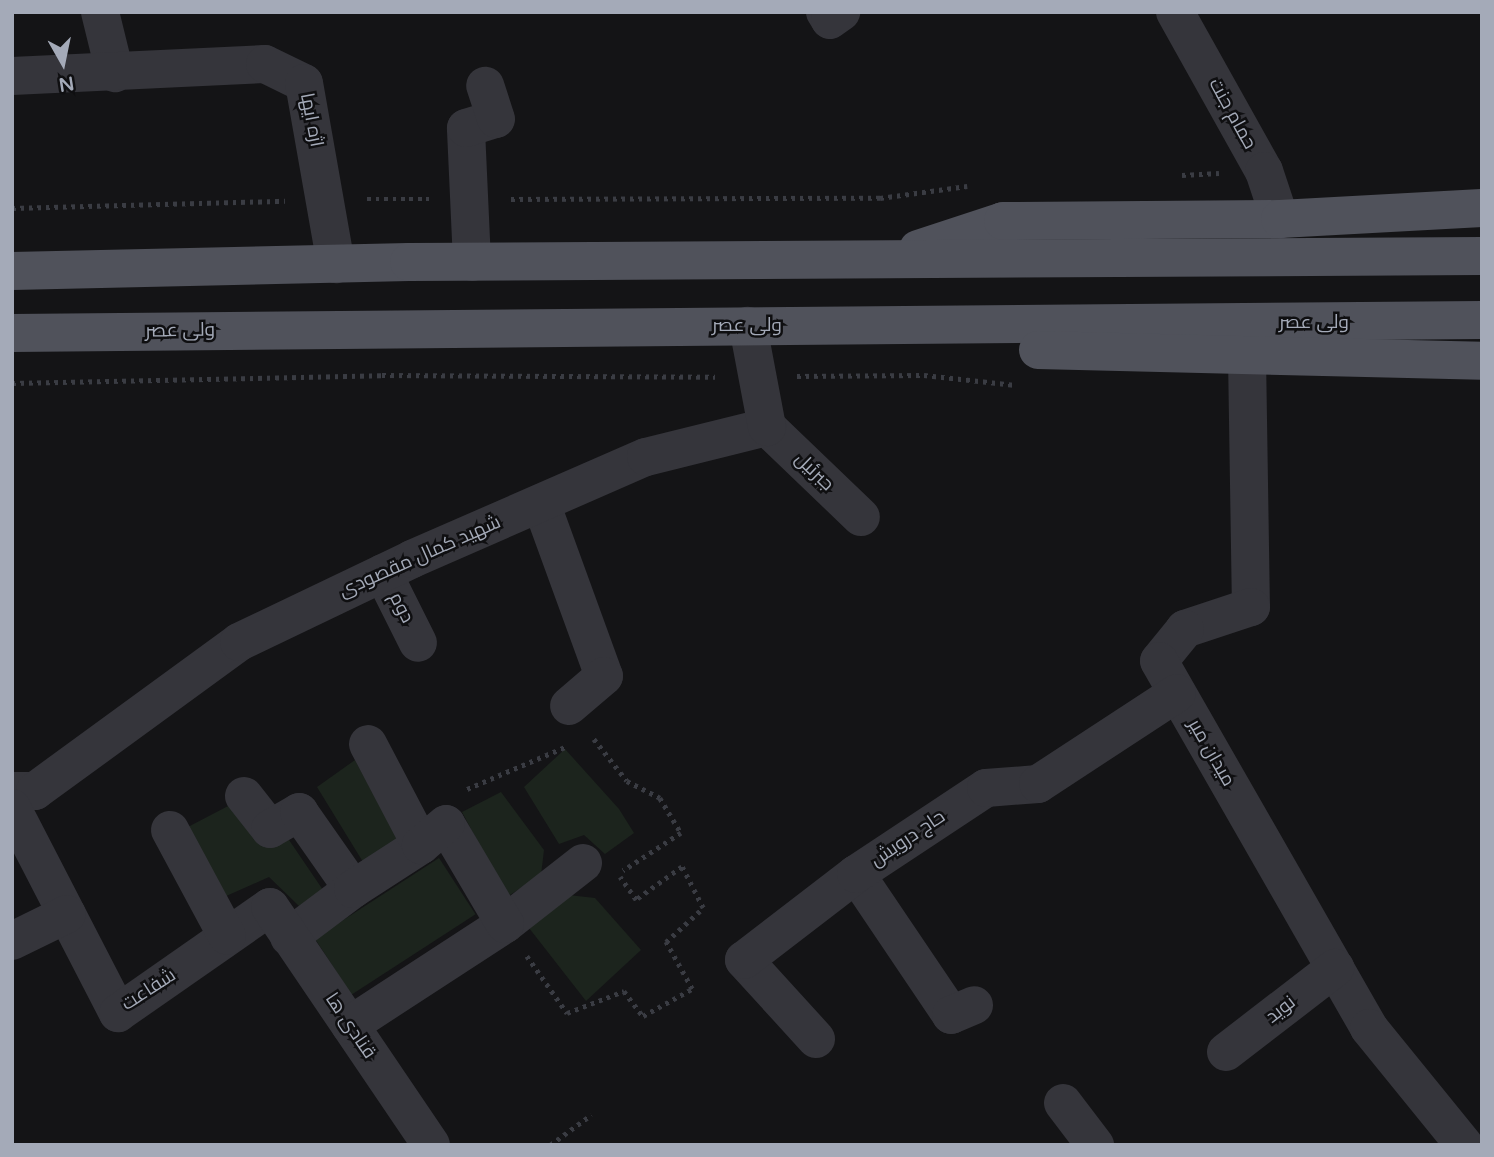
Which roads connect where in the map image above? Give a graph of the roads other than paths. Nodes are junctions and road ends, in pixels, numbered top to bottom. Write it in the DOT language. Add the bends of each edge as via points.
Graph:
graph roads {
  1 [pos="100,12"];
  2 [pos="825,12"];
  3 [pos="841,12"];
  4 [pos="1175,12"];
  5 [pos="115,73"];
  6 [pos="12,76"];
  7 [pos="485,86"];
  8 [pos="1482,208"];
  9 [pos="1280,219"];
  10 [pos="1482,256"];
  11 [pos="885,259"];
  12 [pos="471,262"];
  13 [pos="337,264"];
  14 [pos="12,271"];
  15 [pos="1482,320"];
  16 [pos="748,326"];
  17 [pos="888,326"];
  18 [pos="12,333"];
  19 [pos="1247,356"];
  20 [pos="1482,361"];
  21 [pos="767,427"];
  22 [pos="541,503"];
  23 [pos="861,517"];
  24 [pos="383,573"];
  25 [pos="418,643"];
  26 [pos="1177,693"];
  27 [pos="569,706"];
  28 [pos="368,744"];
  29 [pos="12,790"];
  30 [pos="244,796"];
  31 [pos="12,808"];
  32 [pos="170,830"];
  33 [pos="421,845"];
  34 [pos="583,863"];
  35 [pos="856,874"];
  36 [pos="353,889"];
  37 [pos="67,914"];
  38 [pos="280,922"];
  39 [pos="505,924"];
  40 [pos="228,936"];
  41 [pos="12,942"];
  42 [pos="1335,968"];
  43 [pos="974,1005"];
  44 [pos="350,1026"];
  45 [pos="816,1039"];
  46 [pos="1226,1052"];
  47 [pos="1063,1103"];
  48 [pos="414,1139"];
  49 [pos="1095,1145"];
  50 [pos="1464,1145"];
  1 -- 5 [label="street"];
  2 -- 3 [label="street" via="830,20"];
  4 -- 9 [label="street, حمام جنت" via="1264,172"];
  5 -- 6 [label="street, اژه ایها"];
  5 -- 13 [label="street, اژه ایها" via="265,64 304,83"];
  7 -- 12 [label="street" via="496,119 466,128"];
  8 -- 9 [label="main road"];
  9 -- 11 [label="main road" via="1003,221"];
  10 -- 11 [label="main road"];
  11 -- 12 [label="main road"];
  12 -- 13 [label="main road"];
  13 -- 14 [label="main road"];
  15 -- 17 [label="main road, ولی عصر"];
  16 -- 17 [label="main road, ولی عصر"];
  16 -- 18 [label="main road, ولی عصر"];
  16 -- 21 [label="street"];
  17 -- 19 [label="main road" via="1012,349"];
  19 -- 20 [label="main road"];
  19 -- 26 [label="street, میدان میر" via="1251,607 1185,629 1159,661"];
  21 -- 22 [label="street, شهید کمال مقصودی" via="646,457"];
  21 -- 23 [label="street, جبرئیل"];
  22 -- 24 [label="street, شهید کمال مقصودی"];
  22 -- 27 [label="street" via="604,677"];
  24 -- 25 [label="street, دوم"];
  24 -- 29 [label="street, شهید کمال مقصودی" via="239,642 35,791"];
  26 -- 35 [label="street, حاج درویش" via="1038,784 986,788"];
  26 -- 42 [label="street, میدان میر"];
  28 -- 33 [label="street"];
  30 -- 36 [label="street" via="270,829 299,812"];
  31 -- 37 [label="street, شفاعت"];
  32 -- 40 [label="street"];
  33 -- 36 [label="street, شفاعت"];
  33 -- 39 [label="street, شفاعت" via="446,824"];
  34 -- 39 [label="street"];
  35 -- 43 [label="street" via="951,1015"];
  35 -- 45 [label="street, حاج درویش" via="744,960"];
  36 -- 38 [label="street, شفاعت"];
  37 -- 40 [label="street, شفاعت" via="118,1013"];
  37 -- 41 [label="street"];
  38 -- 40 [label="street, شفاعت"];
  38 -- 44 [label="street, قنادی ها"];
  39 -- 44 [label="street"];
  42 -- 46 [label="street, نوید"];
  42 -- 50 [label="street, میدان میر" via="1370,1028"];
  44 -- 48 [label="street, قنادی ها"];
  47 -- 49 [label="street"];
}
